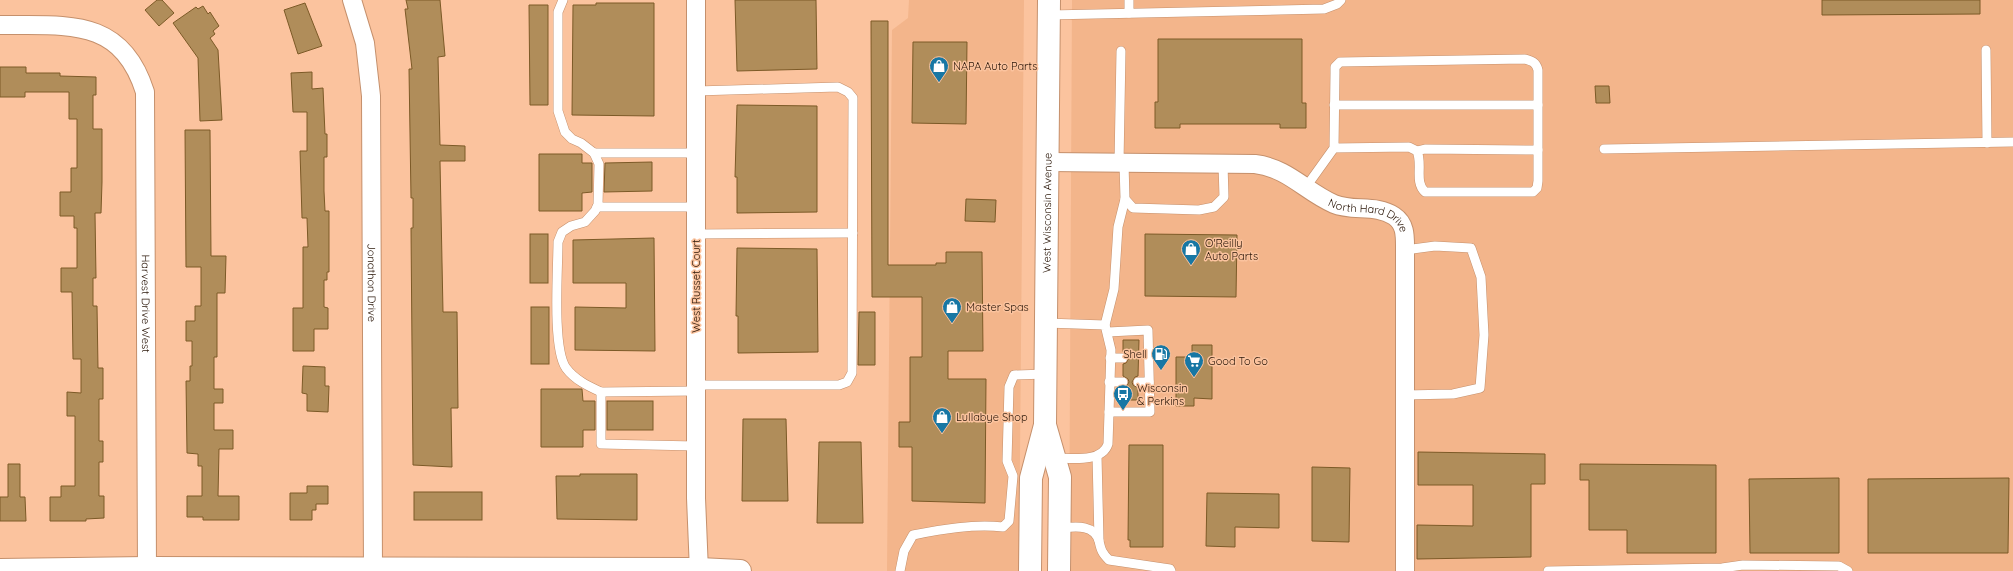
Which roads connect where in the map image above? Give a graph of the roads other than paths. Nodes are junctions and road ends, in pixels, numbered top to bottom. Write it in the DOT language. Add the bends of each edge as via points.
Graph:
graph roads {
  1 [pos="352,0"];
  2 [pos="563,0"];
  3 [pos="696,0"];
  4 [pos="1129,0"];
  5 [pos="1341,0"];
  6 [pos="1047,4"];
  7 [pos="1129,13"];
  8 [pos="0,26"];
  9 [pos="1120,50"];
  10 [pos="1986,50"];
  11 [pos="696,91"];
  12 [pos="1334,105"];
  13 [pos="1538,105"];
  14 [pos="2013,142"];
  15 [pos="1987,143"];
  16 [pos="1334,148"];
  17 [pos="1604,149"];
  18 [pos="1538,150"];
  19 [pos="1417,152"];
  20 [pos="594,153"];
  21 [pos="695,153"];
  22 [pos="1048,162"];
  23 [pos="1122,163"];
  24 [pos="1223,164"];
  25 [pos="1306,187"];
  26 [pos="1125,199"];
  27 [pos="597,207"];
  28 [pos="696,207"];
  29 [pos="853,233"];
  30 [pos="696,234"];
  31 [pos="1405,250"];
  32 [pos="1046,323"];
  33 [pos="1107,329"];
  34 [pos="1138,357"];
  35 [pos="1149,357"];
  36 [pos="1110,358"];
  37 [pos="1123,358"];
  38 [pos="1046,374"];
  39 [pos="1110,382"];
  40 [pos="1123,382"];
  41 [pos="1138,382"];
  42 [pos="1149,382"];
  43 [pos="696,388"];
  44 [pos="601,392"];
  45 [pos="1405,395"];
  46 [pos="1109,412"];
  47 [pos="696,446"];
  48 [pos="1097,456"];
  49 [pos="1034,468"];
  50 [pos="1060,528"];
  51 [pos="1099,540"];
  52 [pos="0,570"];
  53 [pos="147,570"];
  54 [pos="373,570"];
  55 [pos="699,570"];
  56 [pos="1722,570"];
  57 [pos="740,571"];
  58 [pos="900,571"];
  59 [pos="1030,571"];
  60 [pos="1059,571"];
  61 [pos="1172,571"];
  62 [pos="1405,571"];
  63 [pos="1548,571"];
  64 [pos="1623,571"];
  65 [pos="1848,571"];
  1 -- 54 [label="street, Jonathon Drive" via="365,43 371,96"];
  2 -- 20 [label="lane" via="558,12 558,111 564,132"];
  3 -- 11 [label="street, West Russet Court"];
  4 -- 7 [label="lane"];
  5 -- 7 [label="lane" via="1324,9"];
  6 -- 7 [label="lane"];
  6 -- 22 [label="street, West Wisconsin Avenue"];
  8 -- 53 [label="street, Harvest Drive West" via="70,27 101,34 118,45 130,59 145,92"];
  9 -- 23 [label="lane"];
  10 -- 15 [label="lane"];
  11 -- 21 [label="street, West Russet Court"];
  11 -- 29 [label="lane" via="838,87 848,92 853,98"];
  12 -- 13 [label="lane"];
  12 -- 13 [label="lane" via="1336,66 1345,60 1525,59 1536,64"];
  12 -- 16 [label="lane"];
  13 -- 18 [label="lane"];
  14 -- 15 [label="lane"];
  15 -- 17 [label="lane"];
  16 -- 19 [label="lane" via="1409,147"];
  16 -- 25 [label="lane"];
  18 -- 19 [label="lane" via="1425,149"];
  18 -- 19 [label="lane" via="1537,188 1528,193 1425,192 1420,184"];
  20 -- 21 [label="lane"];
  20 -- 27 [label="lane" via="599,164"];
  21 -- 28 [label="street, West Russet Court"];
  22 -- 23 [label="street, North Hard Drive"];
  22 -- 32 [label="street, West Wisconsin Avenue"];
  23 -- 24 [label="street, North Hard Drive"];
  23 -- 26 [label="lane"];
  24 -- 25 [label="street, North Hard Drive" via="1270,166"];
  24 -- 26 [label="lane" via="1224,197 1214,207 1199,210 1133,208"];
  25 -- 31 [label="street, North Hard Drive" via="1335,204 1377,209 1395,217 1404,228"];
  26 -- 33 [label="lane" via="1118,227 1114,289"];
  27 -- 28 [label="lane"];
  27 -- 44 [label="lane" via="585,222 562,232 558,242 558,325 560,350 565,367 575,378"];
  28 -- 30 [label="street, West Russet Court"];
  29 -- 30 [label="lane"];
  29 -- 43 [label="lane" via="852,373 847,382 839,385"];
  30 -- 43 [label="street, West Russet Court"];
  31 -- 45 [label="street, North Hard Drive"];
  31 -- 45 [label="lane" via="1435,246 1471,248 1481,277 1484,336 1480,388 1453,394"];
  32 -- 33 [label="lane"];
  32 -- 38 [label="street, West Wisconsin Avenue"];
  33 -- 35 [label="lane" via="1148,330"];
  33 -- 36 [label="lane"];
  34 -- 35 [label="lane"];
  35 -- 42 [label="lane"];
  36 -- 37 [label="lane"];
  36 -- 39 [label="lane"];
  38 -- 49 [label="street, West Wisconsin Avenue" via="1045,425"];
  38 -- 49 [label="lane" via="1014,375 1009,387 1007,461"];
  39 -- 40 [label="lane"];
  39 -- 46 [label="lane"];
  41 -- 42 [label="lane"];
  42 -- 46 [label="lane" via="1150,412"];
  43 -- 44 [label="lane"];
  43 -- 47 [label="street, West Russet Court"];
  44 -- 47 [label="lane" via="601,444"];
  45 -- 62 [label="street, North Hard Drive"];
  46 -- 48 [label="lane" via="1108,444 1106,451"];
  47 -- 55 [label="street, West Russet Court"];
  48 -- 49 [label="lane"];
  48 -- 51 [label="lane"];
  49 -- 50 [label="street, West Wisconsin Avenue" via="1060,477"];
  49 -- 58 [label="lane" via="1009,521 1003,527 985,525 913,535 904,551"];
  49 -- 59 [label="street, West Wisconsin Avenue"];
  50 -- 51 [label="lane" via="1082,526"];
  50 -- 60 [label="street, West Wisconsin Avenue"];
  51 -- 61 [label="lane" via="1102,553 1109,560"];
  52 -- 53 [label="street"];
  53 -- 54 [label="street"];
  54 -- 55 [label="street"];
  55 -- 57 [label="street"];
  56 -- 64 [label="lane"];
  56 -- 65 [label="lane" via="1743,565 1839,566"];
  63 -- 64 [label="lane"];
}
